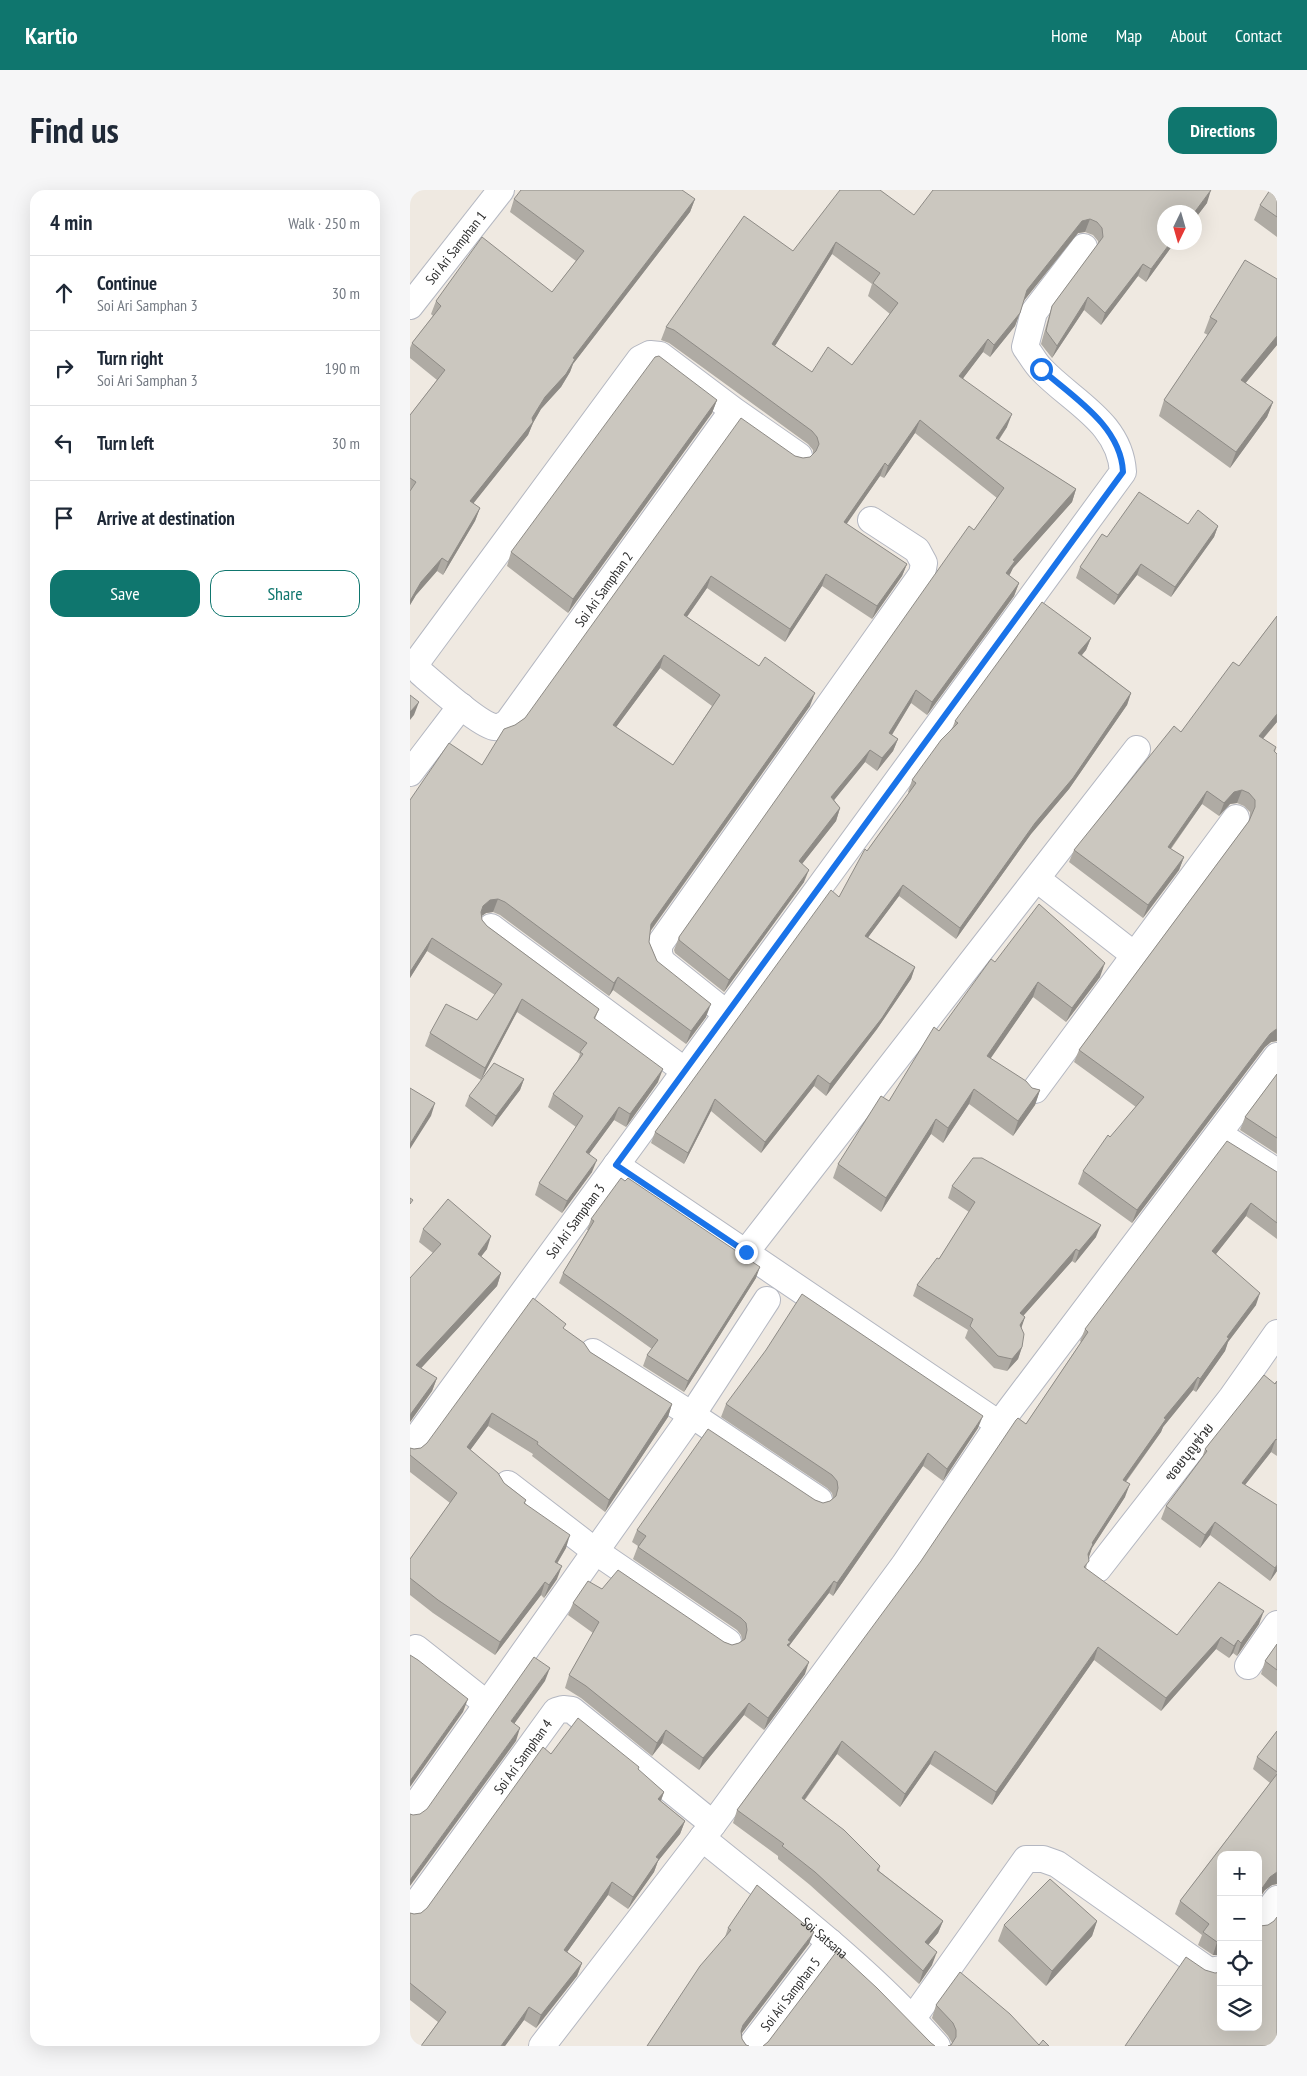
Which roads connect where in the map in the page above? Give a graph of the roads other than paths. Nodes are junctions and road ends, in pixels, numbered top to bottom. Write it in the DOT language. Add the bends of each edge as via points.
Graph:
graph roads {
  1 [pos="501,190"];
  2 [pos="1084,247"];
  3 [pos="410,306"];
  4 [pos="733,410"];
  5 [pos="799,456"];
  6 [pos="871,520"];
  7 [pos="461,706"];
  8 [pos="1137,749"];
  9 [pos="410,773"];
  10 [pos="1236,818"];
  11 [pos="1037,878"];
  12 [pos="491,927"];
  13 [pos="1133,954"];
  14 [pos="727,1014"];
  15 [pos="1277,1056"];
  16 [pos="685,1071"];
  17 [pos="1035,1090"];
  18 [pos="1219,1134"];
  19 [pos="616,1165"];
  20 [pos="1277,1172"];
  21 [pos="746,1252"];
  22 [pos="767,1300"];
  23 [pos="1277,1333"];
  24 [pos="593,1352"];
  25 [pos="692,1414"];
  26 [pos="999,1424"];
  27 [pos="410,1447"];
  28 [pos="508,1484"];
  29 [pos="819,1500"];
  30 [pos="595,1552"];
  31 [pos="1098,1569"];
  32 [pos="1277,1624"];
  33 [pos="728,1642"];
  34 [pos="416,1648"];
  35 [pos="1248,1666"];
  36 [pos="487,1704"];
  37 [pos="410,1813"];
  38 [pos="707,1831"];
  39 [pos="1277,1899"];
  40 [pos="410,1912"];
  41 [pos="1262,1919"];
  42 [pos="830,1942"];
  43 [pos="1217,1970"];
  44 [pos="913,2018"];
  45 [pos="542,2046"];
  46 [pos="751,2046"];
  47 [pos="937,2046"];
  1 -- 3 [label="street, Soi Ari Samphan 1"];
  2 -- 14 [label="street, Soi Ari Samphan 3" via="1034,312 1025,347 1041,369 1102,423 1122,455 1123,472"];
  4 -- 5 [label="street"];
  4 -- 7 [label="street, Soi Ari Samphan 2" via="508,722 493,726"];
  4 -- 7 [label="street, Soi Ari Samphan 2" via="660,355 650,354 640,359 419,659 421,673"];
  6 -- 14 [label="street" via="917,550 924,563 922,574 659,945 662,962"];
  7 -- 9 [label="street"];
  8 -- 11 [label="street"];
  10 -- 13 [label="street"];
  11 -- 13 [label="street"];
  11 -- 21 [label="street"];
  12 -- 16 [label="street"];
  13 -- 17 [label="street"];
  14 -- 16 [label="street, Soi Ari Samphan 3"];
  15 -- 18 [label="street"];
  16 -- 19 [label="street, Soi Ari Samphan 3"];
  18 -- 20 [label="street"];
  18 -- 26 [label="street"];
  19 -- 21 [label="street"];
  19 -- 27 [label="street, Soi Ari Samphan 3"];
  21 -- 26 [label="street"];
  22 -- 25 [label="street"];
  23 -- 31 [label="street, ซอยบุญช่วย" via="1232,1397"];
  24 -- 25 [label="street"];
  25 -- 29 [label="street"];
  25 -- 30 [label="street"];
  26 -- 38 [label="street" via="904,1565"];
  28 -- 30 [label="street"];
  30 -- 33 [label="street"];
  30 -- 36 [label="street"];
  32 -- 35 [label="street"];
  34 -- 36 [label="street"];
  36 -- 37 [label="street"];
  38 -- 40 [label="street, Soi Ari Samphan 4" via="572,1710 563,1709 556,1712"];
  38 -- 42 [label="street, Soi Satsana"];
  38 -- 45 [label="street"];
  39 -- 41 [label="street"];
  42 -- 44 [label="street, Soi Satsana"];
  42 -- 46 [label="street, Soi Ari Samphan 5"];
  43 -- 44 [label="street" via="1209,1971 1057,1864 1043,1858 1026,1859"];
  44 -- 47 [label="street, Soi Satsana"];
}
